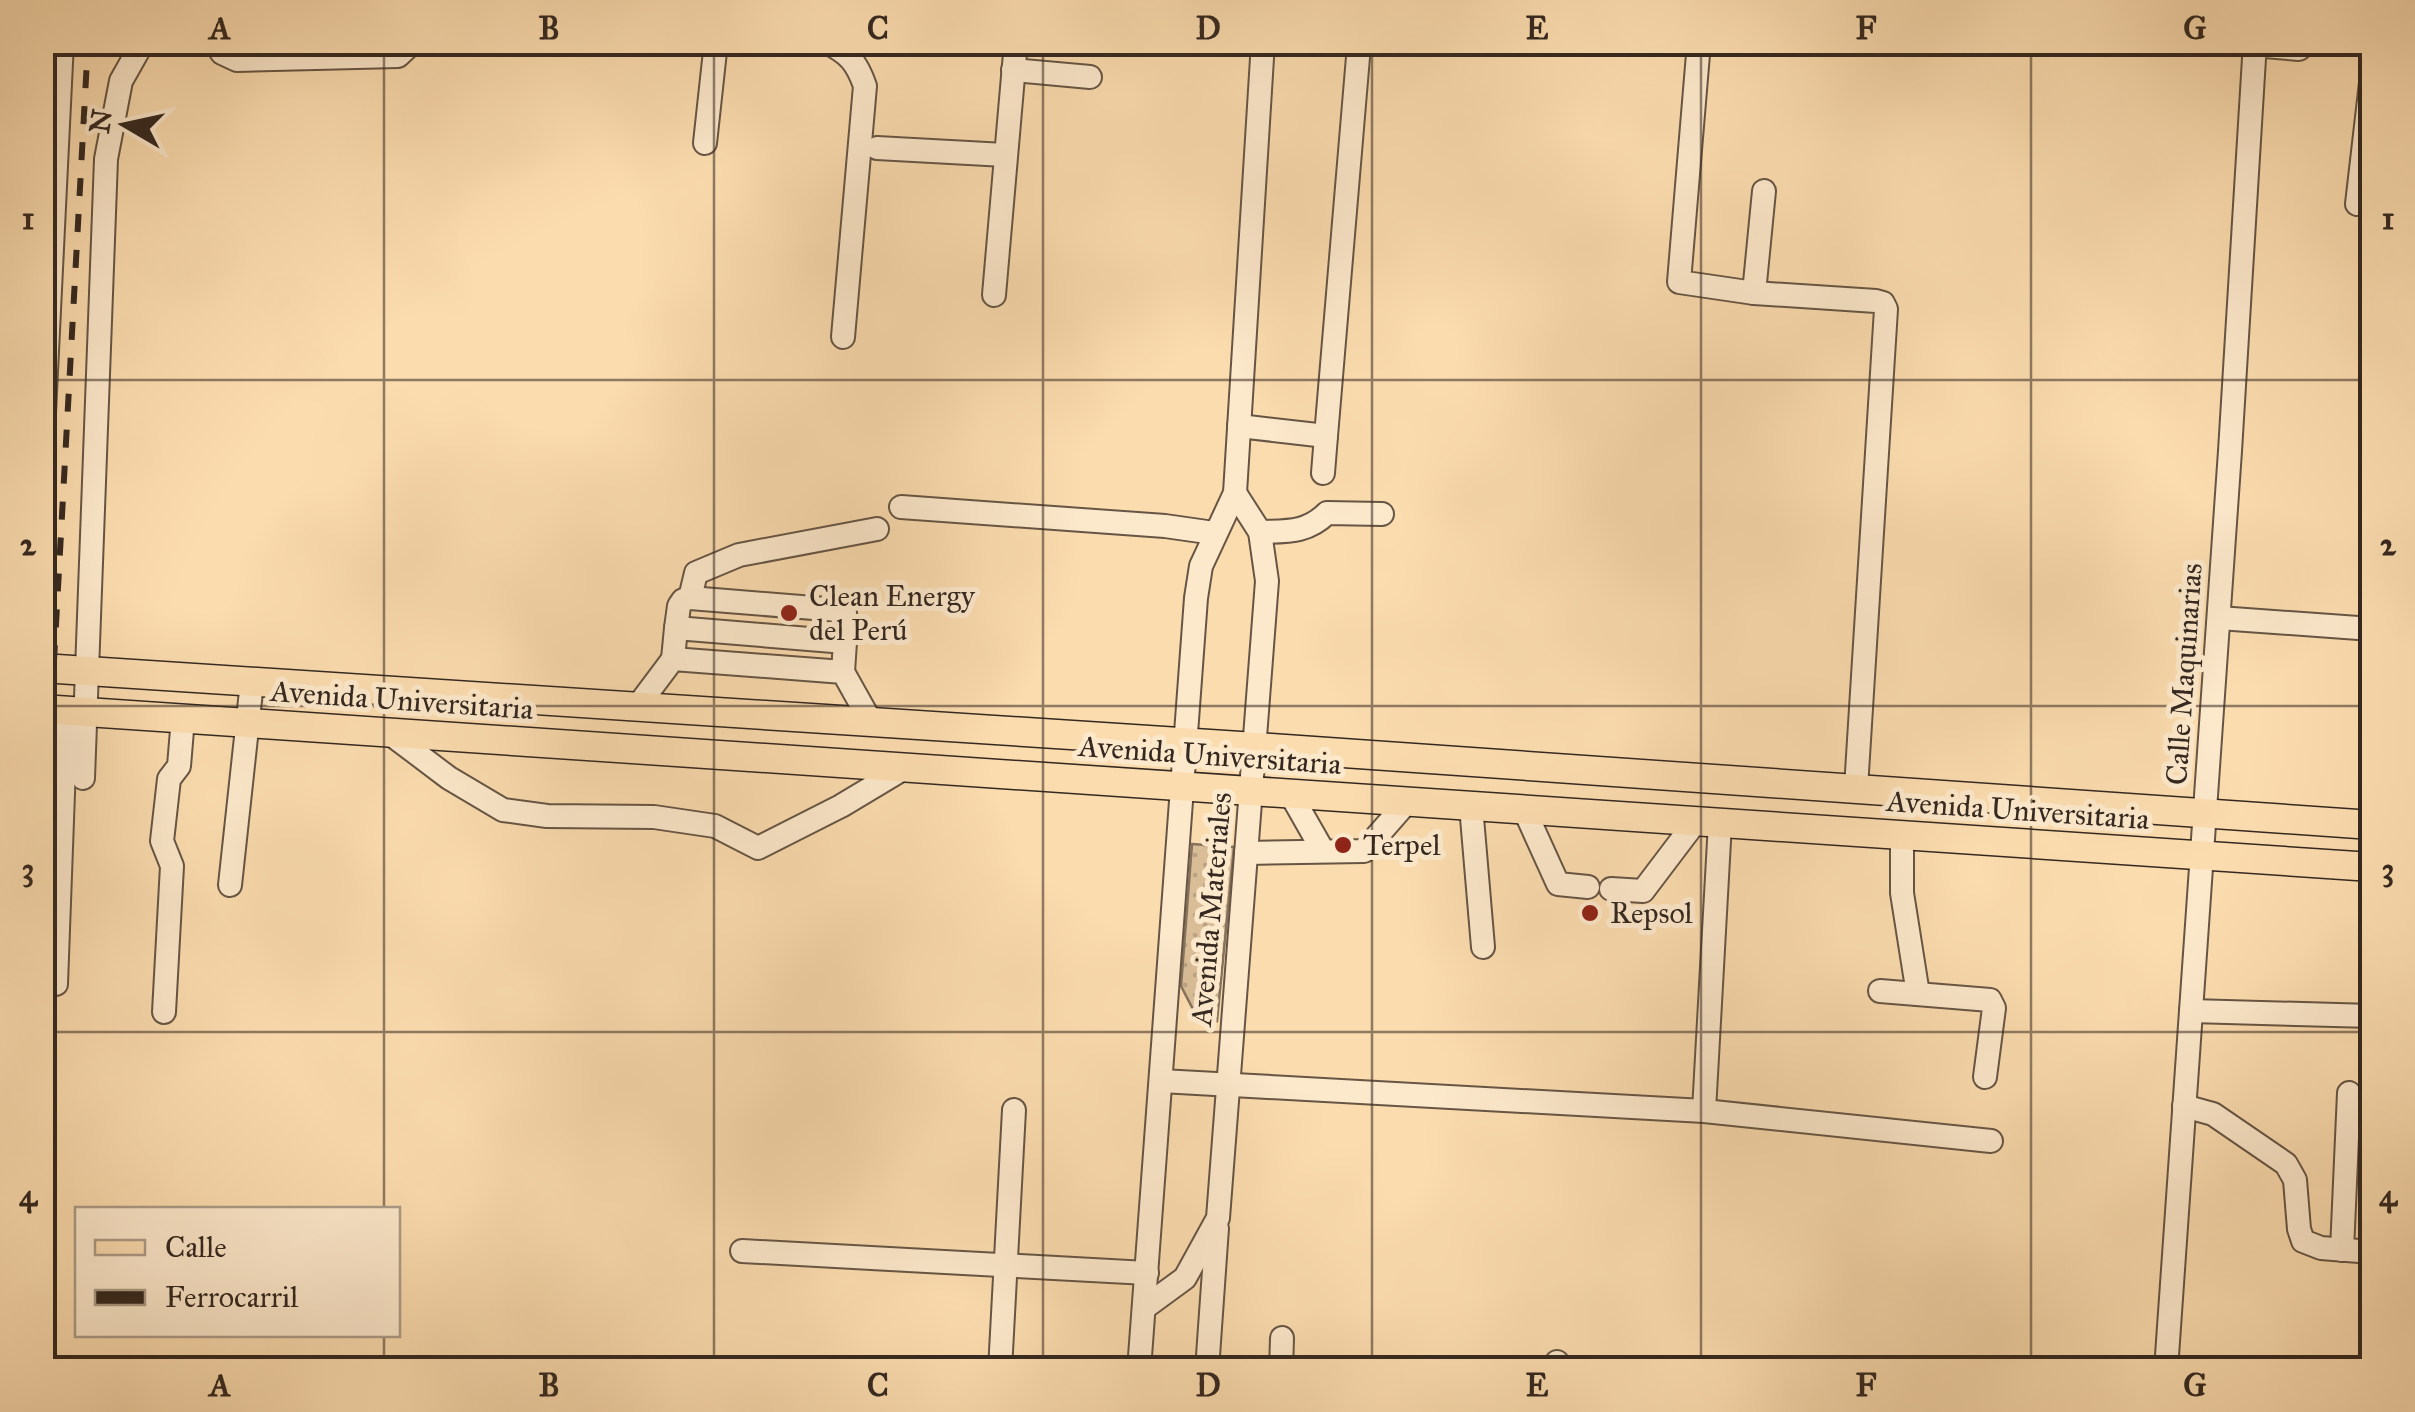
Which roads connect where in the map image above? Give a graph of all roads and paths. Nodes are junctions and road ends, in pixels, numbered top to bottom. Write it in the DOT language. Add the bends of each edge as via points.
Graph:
graph roads {
  1 [pos="62,42"];
  2 [pos="143,42"];
  3 [pos="215,42"];
  4 [pos="413,42"];
  5 [pos="716,42"];
  6 [pos="826,42"];
  7 [pos="1016,42"];
  8 [pos="1264,42"];
  9 [pos="1699,42"];
  10 [pos="2216,42"];
  11 [pos="2307,42"];
  12 [pos="2255,44"];
  13 [pos="1358,57"];
  14 [pos="1013,70"];
  15 [pos="2372,74"];
  16 [pos="1090,77"];
  17 [pos="705,143"];
  18 [pos="877,148"];
  19 [pos="1005,155"];
  20 [pos="1764,191"];
  21 [pos="2357,204"];
  22 [pos="1754,293"];
  23 [pos="994,295"];
  24 [pos="842,337"];
  25 [pos="1239,426"];
  26 [pos="1326,436"];
  27 [pos="42,454"];
  28 [pos="1323,473"];
  29 [pos="1235,493"];
  30 [pos="901,507"];
  31 [pos="1382,514"];
  32 [pos="877,529"];
  33 [pos="1260,532"];
  34 [pos="1214,533"];
  35 [pos="690,598"];
  36 [pos="2218,618"];
  37 [pos="676,628"];
  38 [pos="2372,629"];
  39 [pos="846,642"];
  40 [pos="673,659"];
  41 [pos="42,668"];
  42 [pos="86,671"];
  43 [pos="843,672"];
  44 [pos="252,682"];
  45 [pos="637,707"];
  46 [pos="64,710"];
  47 [pos="183,718"];
  48 [pos="871,722"];
  49 [pos="249,723"];
  50 [pos="388,732"];
  51 [pos="1187,743"];
  52 [pos="1254,747"];
  53 [pos="867,764"];
  54 [pos="906,767"];
  55 [pos="83,778"];
  56 [pos="1184,786"];
  57 [pos="1863,789"];
  58 [pos="1251,791"];
  59 [pos="1290,794"];
  60 [pos="1408,802"];
  61 [pos="1472,806"];
  62 [pos="1524,809"];
  63 [pos="2204,813"];
  64 [pos="1709,822"];
  65 [pos="2372,825"];
  66 [pos="1867,832"];
  67 [pos="1902,835"];
  68 [pos="1323,851"];
  69 [pos="1246,853"];
  70 [pos="2202,855"];
  71 [pos="2372,867"];
  72 [pos="230,885"];
  73 [pos="1483,947"];
  74 [pos="56,984"];
  75 [pos="1880,990"];
  76 [pos="1918,994"];
  77 [pos="2191,1011"];
  78 [pos="164,1012"];
  79 [pos="2372,1016"];
  80 [pos="1986,1077"];
  81 [pos="1161,1081"];
  82 [pos="1227,1084"];
  83 [pos="2349,1093"];
  84 [pos="2184,1106"];
  85 [pos="1014,1110"];
  86 [pos="1704,1111"];
  87 [pos="1991,1141"];
  88 [pos="1218,1218"];
  89 [pos="742,1250"];
  90 [pos="2342,1250"];
  91 [pos="2372,1252"];
  92 [pos="1006,1264"];
  93 [pos="1146,1273"];
  94 [pos="1144,1308"];
  95 [pos="1282,1338"];
  96 [pos="1000,1370"];
  97 [pos="1139,1370"];
  98 [pos="1207,1370"];
  99 [pos="1281,1370"];
  100 [pos="2166,1370"];
  1 -- 27 [label="street"];
  2 -- 42 [label="street" via="121,81 106,159"];
  3 -- 4 [label="street" via="237,60 398,56"];
  5 -- 17 [label="street"];
  6 -- 24 [label="street" via="846,51 864,86"];
  7 -- 14 [label="street"];
  8 -- 25 [label="street, Avenida Materiales"];
  9 -- 22 [label="street" via="1678,277 1685,285"];
  10 -- 12 [label="street"];
  11 -- 12 [label="street" via="2299,48"];
  12 -- 36 [label="street, Calle Maquinarias"];
  13 -- 26 [label="street"];
  14 -- 16 [label="street"];
  14 -- 19 [label="street"];
  15 -- 21 [label="street"];
  18 -- 19 [label="street"];
  19 -- 23 [label="street"];
  20 -- 22 [label="street"];
  22 -- 57 [label="street" via="1876,301 1886,309"];
  25 -- 26 [label="street"];
  25 -- 29 [label="street, Avenida Materiales"];
  26 -- 28 [label="street"];
  29 -- 33 [label="street, Avenida Materiales"];
  29 -- 34 [label="street, Avenida Materiales"];
  30 -- 34 [label="street"];
  31 -- 33 [label="street" via="1327,513 1300,531"];
  32 -- 35 [label="street" via="739,554 696,573"];
  33 -- 52 [label="street, Avenida Materiales" via="1267,581"];
  34 -- 51 [label="street, Avenida Materiales" via="1196,598"];
  35 -- 37 [label="street" via="679,606"];
  35 -- 39 [label="street" via="838,610 847,620"];
  36 -- 38 [label="street"];
  36 -- 63 [label="street, Calle Maquinarias"];
  37 -- 39 [label="street"];
  37 -- 40 [label="street"];
  39 -- 43 [label="street"];
  40 -- 43 [label="street"];
  40 -- 45 [label="street"];
  41 -- 42 [label="main road, Avenida Universitaria"];
  42 -- 44 [label="main road, Avenida Universitaria"];
  42 -- 46 [label="street"];
  43 -- 48 [label="street"];
  44 -- 45 [label="main road, Avenida Universitaria"];
  44 -- 49 [label="street"];
  45 -- 48 [label="main road, Avenida Universitaria"];
  46 -- 47 [label="main road, Avenida Universitaria"];
  46 -- 55 [label="street"];
  46 -- 74 [label="street"];
  47 -- 49 [label="main road, Avenida Universitaria"];
  47 -- 78 [label="street" via="162,842 172,866"];
  48 -- 51 [label="main road, Avenida Universitaria"];
  48 -- 53 [label="main road"];
  49 -- 50 [label="main road, Avenida Universitaria"];
  49 -- 72 [label="street"];
  50 -- 53 [label="main road, Avenida Universitaria"];
  50 -- 54 [label="street" via="503,810 654,817 714,826 758,848"];
  51 -- 52 [label="main road, Avenida Universitaria"];
  51 -- 56 [label="street, Avenida Materiales"];
  52 -- 57 [label="main road, Avenida Universitaria"];
  52 -- 58 [label="street, Avenida Materiales"];
  53 -- 54 [label="main road, Avenida Universitaria"];
  54 -- 56 [label="main road, Avenida Universitaria"];
  56 -- 58 [label="main road, Avenida Universitaria"];
  56 -- 81 [label="street, Avenida Materiales"];
  57 -- 63 [label="main road, Avenida Universitaria"];
  57 -- 66 [label="main road"];
  58 -- 59 [label="main road, Avenida Universitaria"];
  58 -- 69 [label="street, Avenida Materiales"];
  59 -- 60 [label="main road, Avenida Universitaria"];
  59 -- 68 [label="street"];
  60 -- 61 [label="main road, Avenida Universitaria"];
  60 -- 68 [label="street" via="1364,851"];
  61 -- 62 [label="main road, Avenida Universitaria"];
  61 -- 73 [label="street"];
  62 -- 64 [label="main road, Avenida Universitaria"];
  62 -- 64 [label="street" via="1558,884 1642,891"];
  63 -- 65 [label="main road, Avenida Universitaria"];
  63 -- 70 [label="street, Calle Maquinarias"];
  64 -- 66 [label="main road, Avenida Universitaria"];
  64 -- 86 [label="street"];
  66 -- 67 [label="main road, Avenida Universitaria"];
  67 -- 70 [label="main road, Avenida Universitaria"];
  67 -- 76 [label="street" via="1902,893"];
  68 -- 69 [label="street"];
  69 -- 82 [label="street, Avenida Materiales"];
  70 -- 71 [label="main road, Avenida Universitaria"];
  70 -- 77 [label="street, Calle Maquinarias"];
  75 -- 76 [label="street"];
  76 -- 80 [label="street" via="1994,1003"];
  77 -- 79 [label="street"];
  77 -- 84 [label="street, Calle Maquinarias"];
  81 -- 82 [label="street"];
  81 -- 93 [label="street, Avenida Materiales"];
  82 -- 86 [label="street"];
  82 -- 88 [label="street, Avenida Materiales"];
  83 -- 90 [label="street"];
  84 -- 90 [label="street" via="2213,1114 2286,1164 2296,1180 2303,1241"];
  84 -- 100 [label="street, Calle Maquinarias"];
  85 -- 92 [label="street"];
  86 -- 87 [label="street"];
  88 -- 94 [label="street, Avenida Materiales" via="1185,1278"];
  88 -- 98 [label="street"];
  89 -- 92 [label="street"];
  90 -- 91 [label="street"];
  92 -- 93 [label="street"];
  92 -- 96 [label="street"];
  93 -- 94 [label="street, Avenida Materiales"];
  94 -- 97 [label="street, Avenida Materiales"];
  95 -- 99 [label="street"];
}
